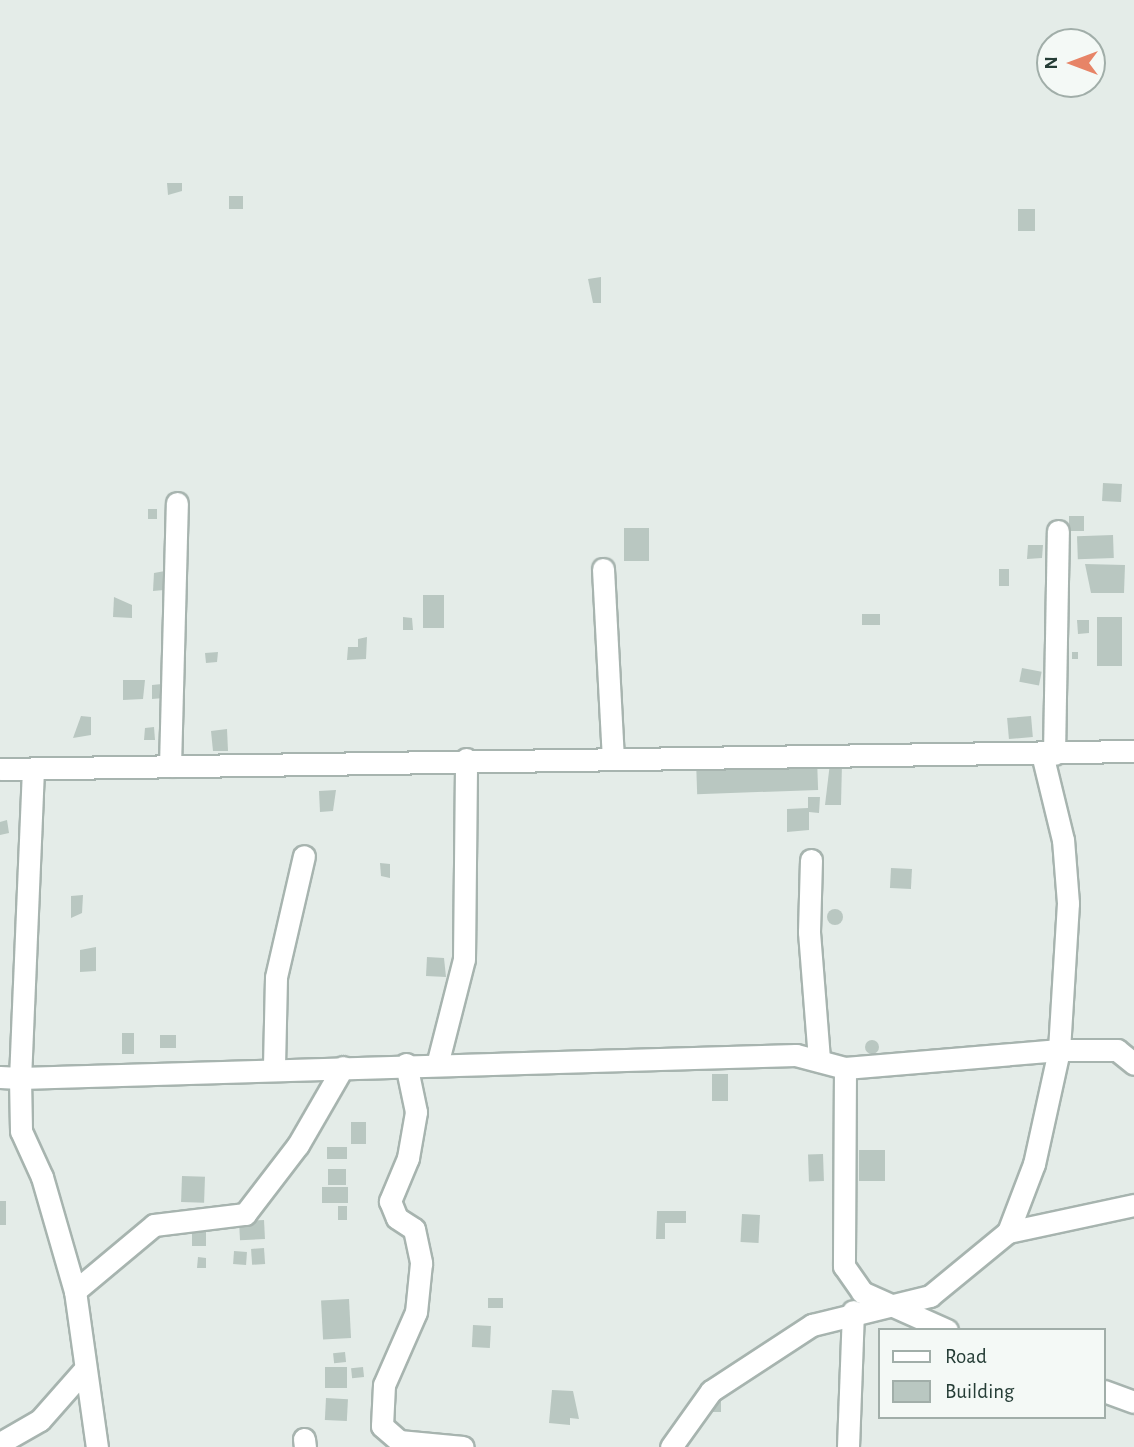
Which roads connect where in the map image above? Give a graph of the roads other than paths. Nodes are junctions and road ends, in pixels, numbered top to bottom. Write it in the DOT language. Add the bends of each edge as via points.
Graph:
graph roads {
  1 [pos="177,503"];
  2 [pos="1058,531"];
  3 [pos="603,569"];
  4 [pos="1134,751"];
  5 [pos="1048,754"];
  6 [pos="613,757"];
  7 [pos="466,759"];
  8 [pos="170,766"];
  9 [pos="0,769"];
  10 [pos="33,769"];
  11 [pos="304,856"];
  12 [pos="811,860"];
  13 [pos="1059,1050"];
  14 [pos="819,1058"];
  15 [pos="438,1061"];
  16 [pos="405,1064"];
  17 [pos="1134,1064"];
  18 [pos="274,1066"];
  19 [pos="343,1067"];
  20 [pos="845,1068"];
  21 [pos="10,1078"];
  22 [pos="1134,1205"];
  23 [pos="1007,1232"];
  24 [pos="844,1266"];
  25 [pos="75,1291"];
  26 [pos="899,1307"];
  27 [pos="849,1312"];
  28 [pos="943,1328"];
  29 [pos="85,1369"];
  30 [pos="1106,1392"];
  31 [pos="1134,1402"];
  32 [pos="0,1443"];
  33 [pos="96,1447"];
  34 [pos="463,1447"];
  35 [pos="671,1447"];
  36 [pos="848,1447"];
  1 -- 8 [label="street"];
  2 -- 5 [label="street"];
  3 -- 6 [label="street"];
  4 -- 5 [label="street"];
  5 -- 6 [label="street"];
  5 -- 13 [label="street" via="1068,903"];
  6 -- 7 [label="street"];
  7 -- 8 [label="street"];
  7 -- 15 [label="street" via="464,959"];
  8 -- 10 [label="street"];
  9 -- 10 [label="street"];
  10 -- 21 [label="street"];
  11 -- 18 [label="street" via="276,976"];
  12 -- 14 [label="street" via="809,932"];
  13 -- 17 [label="street" via="1117,1051"];
  13 -- 20 [label="street"];
  13 -- 23 [label="street" via="1034,1164"];
  14 -- 15 [label="street"];
  14 -- 20 [label="street"];
  15 -- 16 [label="street"];
  16 -- 19 [label="street"];
  16 -- 34 [label="street" via="416,1112 408,1158 390,1201 397,1217 414,1229 421,1263 416,1312 384,1385 382,1426 399,1441"];
  18 -- 19 [label="street"];
  18 -- 21 [label="street"];
  19 -- 25 [label="street" via="298,1145 245,1214 155,1225"];
  20 -- 24 [label="street"];
  21 -- 25 [label="street" via="21,1131 42,1177"];
  22 -- 23 [label="street"];
  23 -- 26 [label="street" via="930,1296"];
  24 -- 26 [label="street" via="862,1292"];
  24 -- 27 [label="street"];
  25 -- 29 [label="street"];
  26 -- 27 [label="street"];
  26 -- 28 [label="street"];
  27 -- 35 [label="street" via="812,1325 711,1391"];
  27 -- 36 [label="street"];
  29 -- 32 [label="street" via="40,1420"];
  29 -- 33 [label="street"];
  30 -- 31 [label="street"];
}
